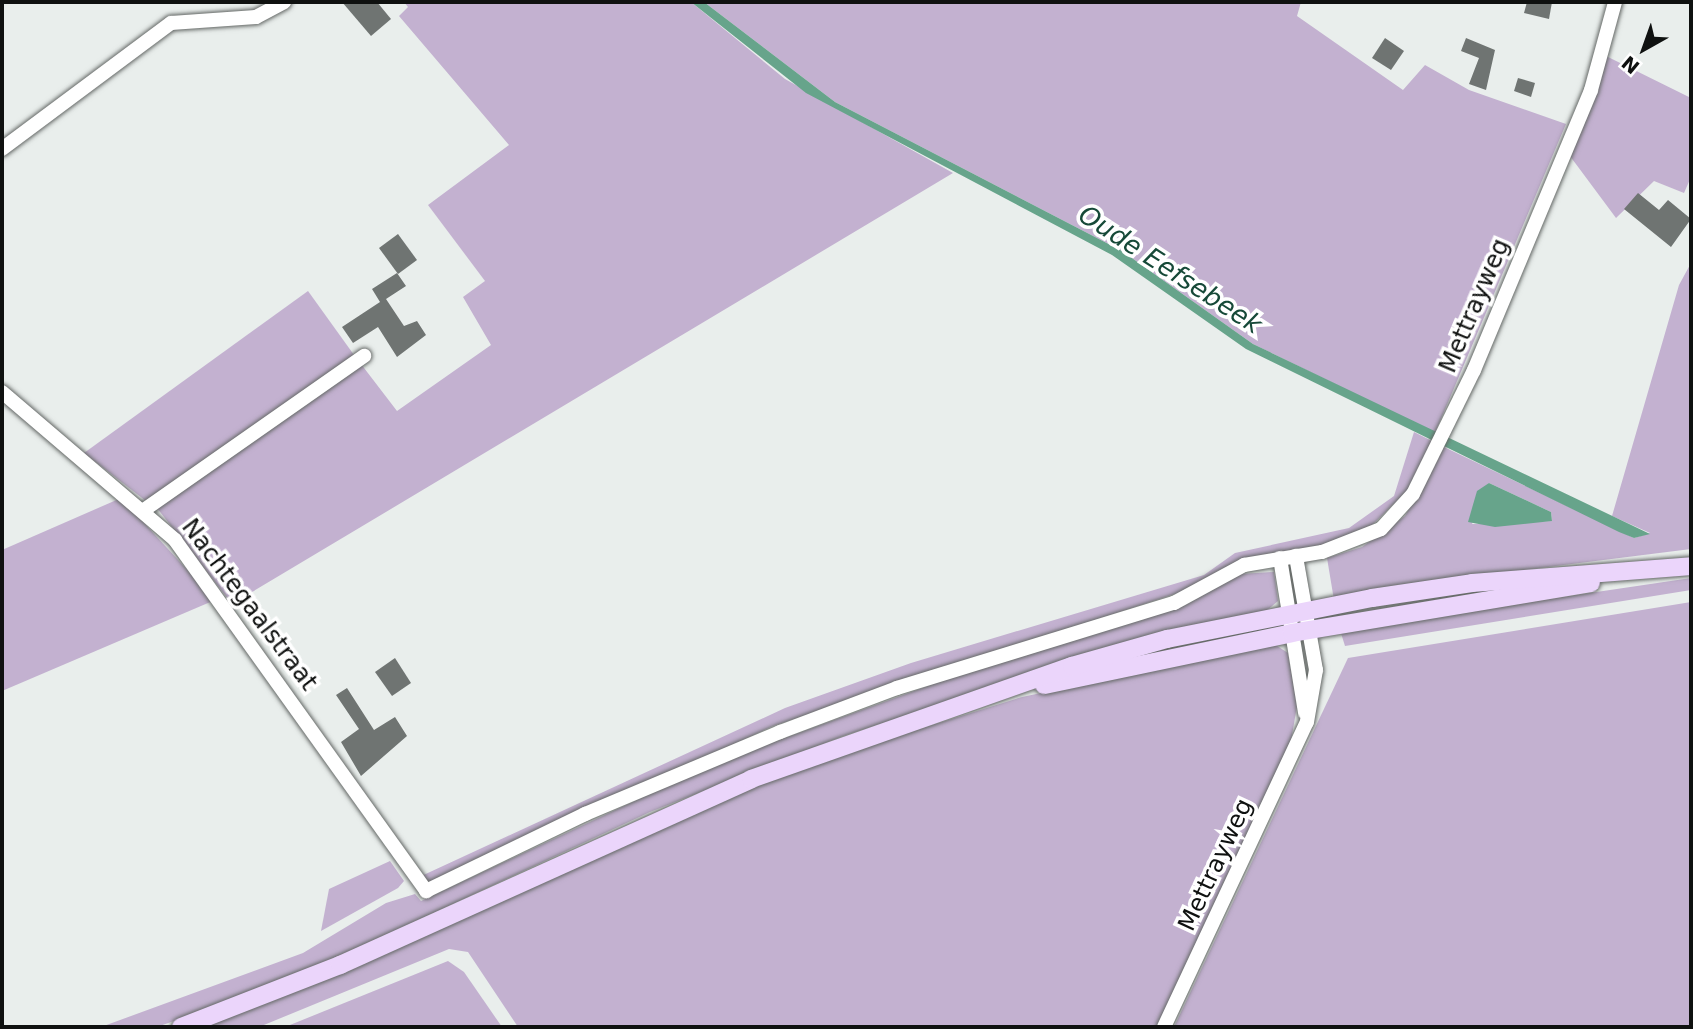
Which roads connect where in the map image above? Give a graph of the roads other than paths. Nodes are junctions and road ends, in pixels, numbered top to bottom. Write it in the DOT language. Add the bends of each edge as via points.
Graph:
graph roads {
  1 [pos="284,2"];
  2 [pos="1615,2"];
  3 [pos="2,149"];
  4 [pos="365,356"];
  5 [pos="2,392"];
  6 [pos="144,510"];
  7 [pos="1296,556"];
  8 [pos="1280,558"];
  9 [pos="1691,566"];
  10 [pos="1619,576"];
  11 [pos="1297,611"];
  12 [pos="1301,631"];
  13 [pos="1017,688"];
  14 [pos="181,1027"];
  15 [pos="1164,1027"];
  1 -- 3 [label="street" via="256,17 171,23"];
  2 -- 7 [label="street, Mettrayweg" via="1591,90 1441,440 1413,494 1381,529 1360,541"];
  4 -- 6 [label="street"];
  5 -- 6 [label="street, Nachtegaalstraat"];
  6 -- 8 [label="street, Nachtegaalstraat" via="175,540 279,678 415,883 426,891 585,814 780,732 897,688 1174,603 1244,565"];
  7 -- 8 [label="street, Mettrayweg"];
  7 -- 11 [label="street, Mettrayweg"];
  8 -- 11 [label="street, Mettrayweg"];
  9 -- 10 [label="main road"];
  10 -- 11 [label="main road" via="1472,583"];
  10 -- 12 [label="main road"];
  11 -- 12 [label="street, Mettrayweg"];
  11 -- 13 [label="main road" via="1167,639"];
  12 -- 13 [label="main road"];
  12 -- 15 [label="street, Mettrayweg" via="1307,722"];
  13 -- 14 [label="main road" via="739,783 340,965"];
}
